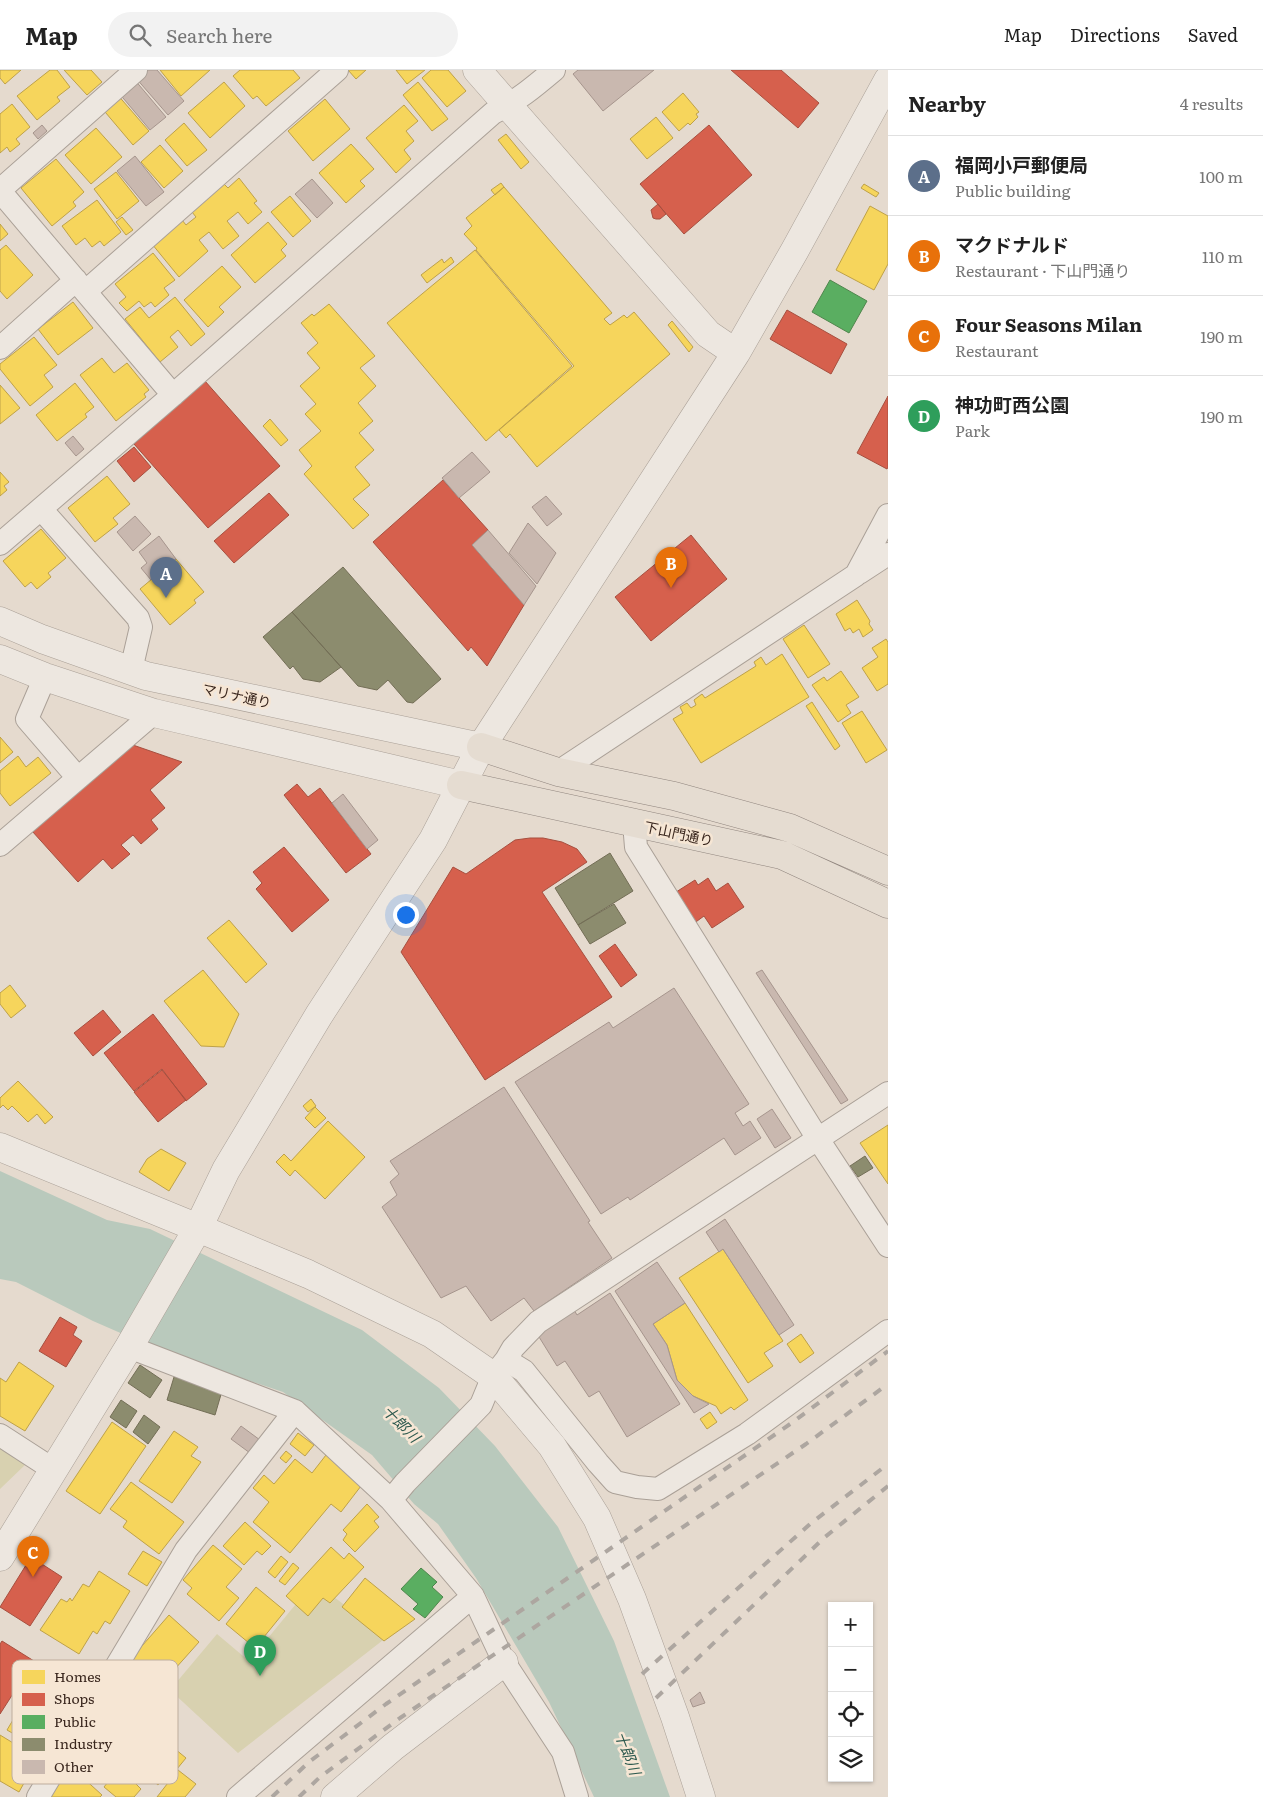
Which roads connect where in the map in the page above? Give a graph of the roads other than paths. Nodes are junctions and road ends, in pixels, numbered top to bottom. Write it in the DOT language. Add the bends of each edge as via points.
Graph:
graph roads {
  1 [pos="136,70"];
  2 [pos="336,70"];
  3 [pos="478,70"];
  4 [pos="554,70"];
  5 [pos="888,80"];
  6 [pos="508,106"];
  7 [pos="0,191"];
  8 [pos="81,286"];
  9 [pos="0,348"];
  10 [pos="736,353"];
  11 [pos="173,395"];
  12 [pos="41,509"];
  13 [pos="888,514"];
  14 [pos="0,544"];
  15 [pos="888,554"];
  16 [pos="856,575"];
  17 [pos="0,621"];
  18 [pos="0,659"];
  19 [pos="131,670"];
  20 [pos="46,677"];
  21 [pos="154,713"];
  22 [pos="481,747"];
  23 [pos="558,772"];
  24 [pos="78,778"];
  25 [pos="461,785"];
  26 [pos="634,823"];
  27 [pos="0,845"];
  28 [pos="888,871"];
  29 [pos="888,904"];
  30 [pos="888,1093"];
  31 [pos="818,1139"];
  32 [pos="0,1147"];
  33 [pos="198,1228"];
  34 [pos="888,1246"];
  35 [pos="888,1331"];
  36 [pos="129,1347"];
  37 [pos="500,1368"];
  38 [pos="295,1412"];
  39 [pos="0,1435"];
  40 [pos="54,1470"];
  41 [pos="398,1491"];
  42 [pos="0,1557"];
  43 [pos="473,1596"];
  44 [pos="120,1660"];
  45 [pos="504,1662"];
  46 [pos="46,1784"];
  47 [pos="38,1797"];
  48 [pos="238,1797"];
  49 [pos="336,1797"];
  50 [pos="578,1797"];
  51 [pos="701,1797"];
  1 -- 7 [label="street"];
  2 -- 8 [label="street"];
  3 -- 6 [label="street"];
  4 -- 6 [label="street"];
  5 -- 10 [label="street"];
  6 -- 10 [label="street" via="708,334"];
  6 -- 11 [label="street" via="493,113"];
  7 -- 8 [label="street"];
  8 -- 9 [label="street"];
  8 -- 11 [label="street"];
  10 -- 22 [label="street"];
  11 -- 12 [label="street"];
  12 -- 14 [label="street"];
  12 -- 19 [label="street" via="138,618 141,627"];
  13 -- 16 [label="street"];
  15 -- 16 [label="street"];
  16 -- 23 [label="street"];
  17 -- 19 [label="street, マリナ通り"];
  18 -- 20 [label="street"];
  19 -- 22 [label="street, マリナ通り"];
  20 -- 21 [label="street"];
  20 -- 24 [label="street" via="27,719"];
  21 -- 24 [label="street"];
  21 -- 25 [label="street"];
  22 -- 23 [label="main road"];
  22 -- 25 [label="street"];
  23 -- 28 [label="main road" via="674,796 790,828"];
  24 -- 27 [label="street"];
  25 -- 26 [label="main road, 下山門通り"];
  25 -- 33 [label="street" via="433,840 319,1015 226,1170"];
  26 -- 29 [label="main road, 下山門通り" via="782,855"];
  26 -- 31 [label="street" via="636,847"];
  30 -- 31 [label="street"];
  31 -- 34 [label="street"];
  31 -- 37 [label="street" via="538,1322 513,1348"];
  32 -- 33 [label="street"];
  33 -- 36 [label="street"];
  33 -- 37 [label="street" via="308,1274"];
  35 -- 37 [label="street" via="747,1434 658,1489 615,1482 524,1371"];
  36 -- 38 [label="street"];
  36 -- 40 [label="street"];
  37 -- 41 [label="street" via="481,1405"];
  37 -- 51 [label="street" via="597,1518 632,1599"];
  38 -- 41 [label="street"];
  38 -- 44 [label="street" via="186,1550"];
  39 -- 40 [label="street"];
  40 -- 42 [label="street"];
  41 -- 43 [label="street"];
  43 -- 45 [label="street"];
  43 -- 48 [label="street"];
  45 -- 49 [label="street" via="393,1747"];
  45 -- 50 [label="street" via="563,1752"];
  46 -- 47 [label="street"];
}
